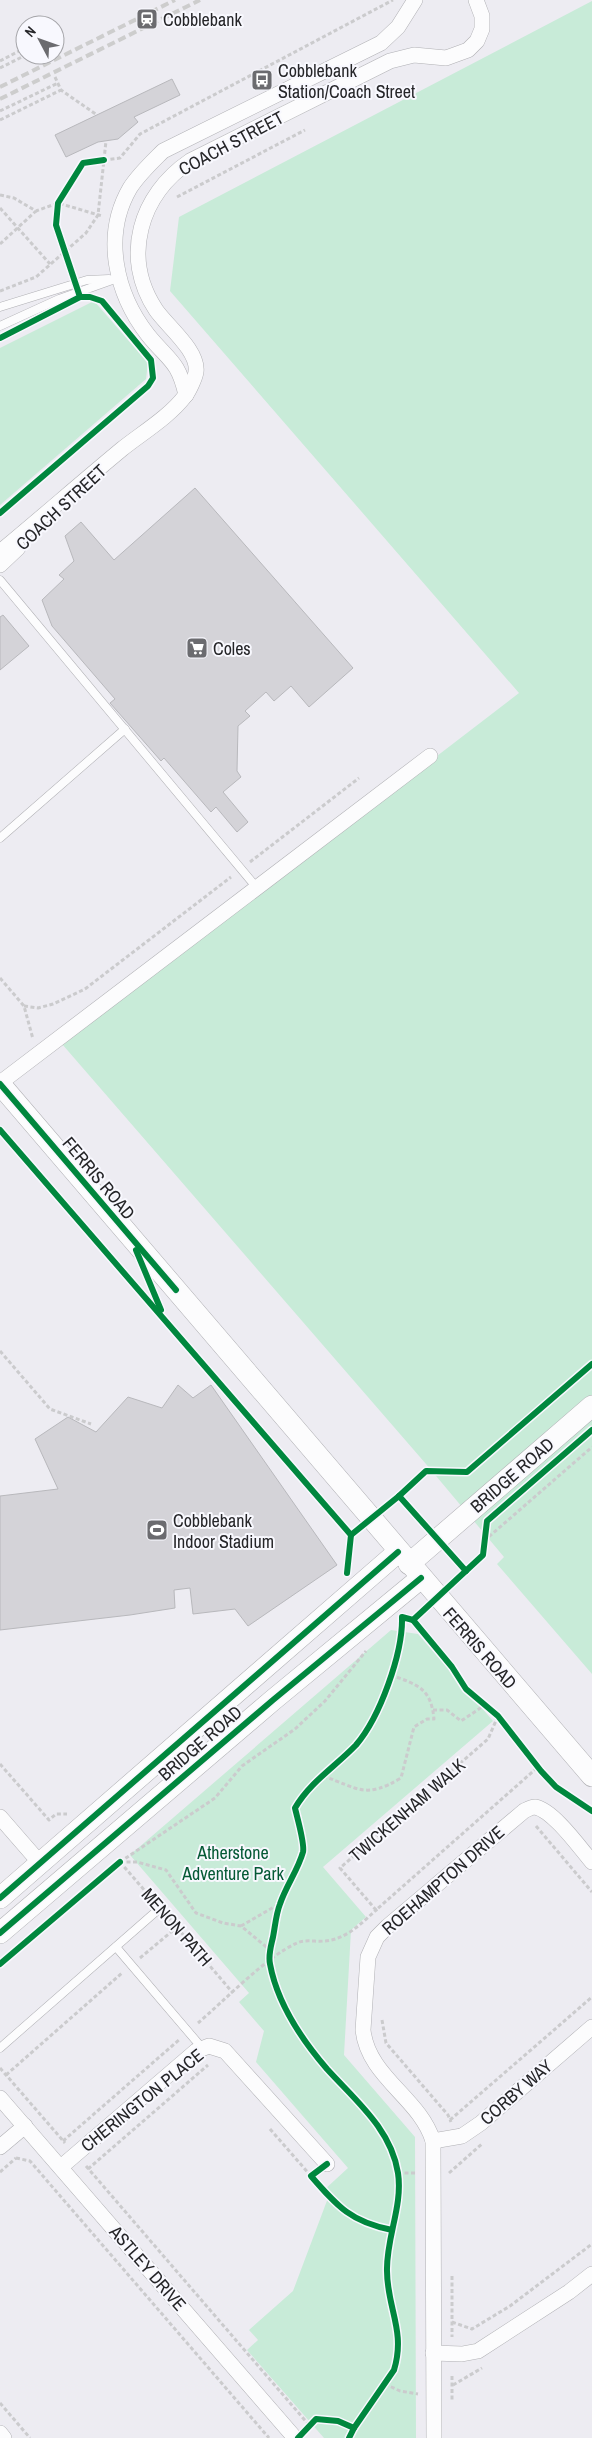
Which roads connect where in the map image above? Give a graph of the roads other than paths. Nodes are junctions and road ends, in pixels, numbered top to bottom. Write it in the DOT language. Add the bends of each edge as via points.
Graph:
graph roads {
  1 [pos="414,0"];
  2 [pos="476,0"];
  3 [pos="140,275"];
  4 [pos="118,278"];
  5 [pos="0,307"];
  6 [pos="0,326"];
  7 [pos="186,395"];
  8 [pos="122,449"];
  9 [pos="0,552"];
  10 [pos="0,565"];
  11 [pos="0,580"];
  12 [pos="125,729"];
  13 [pos="430,756"];
  14 [pos="0,838"];
  15 [pos="257,888"];
  16 [pos="0,1084"];
  17 [pos="592,1406"];
  18 [pos="409,1565"];
  19 [pos="592,1776"];
  20 [pos="0,1817"];
  21 [pos="592,1862"];
  22 [pos="40,1863"];
  23 [pos="0,1898"];
  24 [pos="160,1908"];
  25 [pos="0,1933"];
  26 [pos="116,1947"];
  27 [pos="592,2027"];
  28 [pos="0,2048"];
  29 [pos="203,2049"];
  30 [pos="0,2098"];
  31 [pos="25,2126"];
  32 [pos="432,2141"];
  33 [pos="0,2147"];
  34 [pos="327,2164"];
  35 [pos="61,2167"];
  36 [pos="592,2274"];
  37 [pos="433,2353"];
  38 [pos="303,2431"];
  39 [pos="0,2433"];
  40 [pos="4,2438"];
  41 [pos="434,2438"];
  1 -- 4 [label="street, COACH STREET" via="398,27 381,43 163,151 144,169 123,205 116,243"];
  2 -- 3 [label="street, COACH STREET" via="482,16 482,29 468,50 446,58 414,55 390,62 177,170 154,195 146,213 139,246"];
  3 -- 4 [label="street"];
  3 -- 7 [label="street, COACH STREET" via="156,309 188,346 194,359 196,372"];
  4 -- 5 [label="lane" via="87,280"];
  4 -- 6 [label="lane" via="59,299"];
  4 -- 7 [label="street, COACH STREET" via="129,306 149,335 174,362"];
  7 -- 8 [label="street, COACH STREET"];
  8 -- 9 [label="street, COACH STREET"];
  8 -- 10 [label="street, COACH STREET"];
  11 -- 12 [label="lane"];
  12 -- 14 [label="lane"];
  12 -- 15 [label="lane"];
  13 -- 15 [label="street"];
  15 -- 16 [label="street"];
  16 -- 18 [label="street, FERRIS ROAD"];
  17 -- 18 [label="street, BRIDGE ROAD"];
  18 -- 19 [label="street, FERRIS ROAD"];
  18 -- 22 [label="street, BRIDGE ROAD"];
  18 -- 25 [label="street, BRIDGE ROAD" via="273,1700"];
  20 -- 22 [label="street"];
  21 -- 32 [label="street, ROEHAMPTON DRIVE" via="555,1820 531,1807 377,1937 368,1957 364,2040 376,2064 423,2119"];
  22 -- 23 [label="street, BRIDGE ROAD"];
  24 -- 26 [label="lane"];
  26 -- 28 [label="lane"];
  26 -- 29 [label="lane"];
  27 -- 32 [label="street, CORBY WAY" via="481,2123 462,2136"];
  29 -- 34 [label="street, CHERINGTON PLACE" via="209,2046 225,2051"];
  29 -- 35 [label="street, CHERINGTON PLACE" via="196,2051"];
  30 -- 31 [label="street, ASTLEY DRIVE"];
  31 -- 33 [label="street"];
  31 -- 35 [label="street, ASTLEY DRIVE"];
  32 -- 37 [label="street, ROEHAMPTON DRIVE"];
  35 -- 38 [label="street, ASTLEY DRIVE"];
  36 -- 37 [label="street" via="478,2351"];
  37 -- 41 [label="street, ROEHAMPTON DRIVE"];
  39 -- 40 [label="street"];
}
